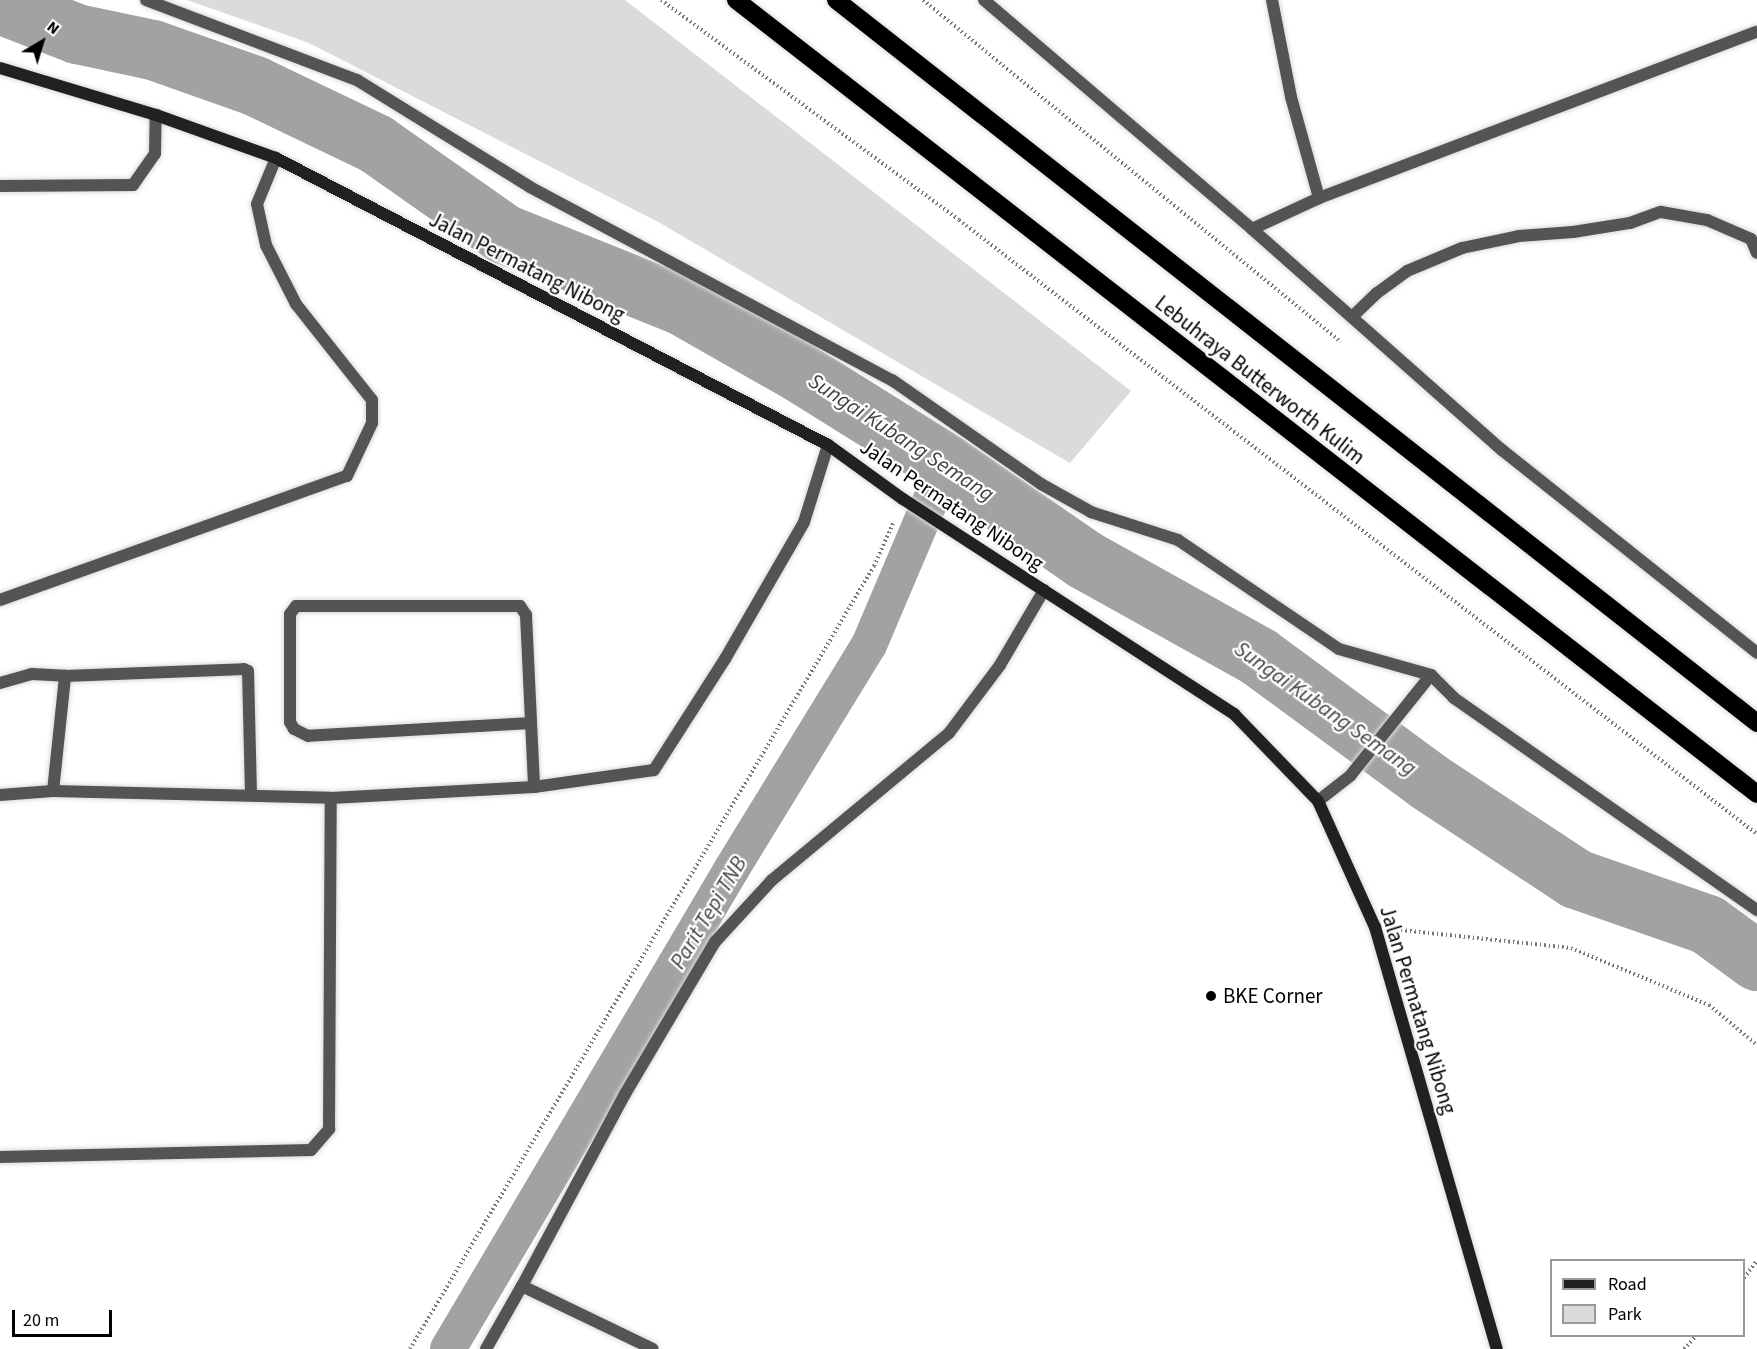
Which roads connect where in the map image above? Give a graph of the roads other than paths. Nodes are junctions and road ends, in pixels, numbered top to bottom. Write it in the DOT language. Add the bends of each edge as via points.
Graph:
graph roads {
  1 [pos="146,0"];
  2 [pos="736,0"];
  3 [pos="836,0"];
  4 [pos="984,0"];
  5 [pos="1272,0"];
  6 [pos="1757,32"];
  7 [pos="0,68"];
  8 [pos="156,115"];
  9 [pos="276,158"];
  10 [pos="0,186"];
  11 [pos="1319,198"];
  12 [pos="1252,229"];
  13 [pos="1757,253"];
  14 [pos="1352,316"];
  15 [pos="828,445"];
  16 [pos="1044,590"];
  17 [pos="0,600"];
  18 [pos="1757,653"];
  19 [pos="1431,675"];
  20 [pos="65,676"];
  21 [pos="0,683"];
  22 [pos="531,723"];
  23 [pos="1757,723"];
  24 [pos="534,787"];
  25 [pos="53,791"];
  26 [pos="1757,794"];
  27 [pos="0,795"];
  28 [pos="251,795"];
  29 [pos="331,798"];
  30 [pos="1318,801"];
  31 [pos="1757,910"];
  32 [pos="0,1157"];
  33 [pos="522,1287"];
  34 [pos="486,1349"];
  35 [pos="653,1349"];
  36 [pos="1497,1349"];
  1 -- 19 [label="street" via="357,80 530,187 892,380 1041,484 1091,512 1178,540 1338,649"];
  2 -- 26 [label="highway, Lebuhraya Butterworth Kulim"];
  3 -- 23 [label="highway, Lebuhraya Butterworth Kulim"];
  4 -- 12 [label="street"];
  5 -- 11 [label="street" via="1291,98"];
  6 -- 11 [label="street"];
  7 -- 8 [label="main road, Jalan Permatang Nibong"];
  8 -- 9 [label="main road, Jalan Permatang Nibong"];
  8 -- 10 [label="street" via="155,154 133,185"];
  9 -- 15 [label="main road, Jalan Permatang Nibong"];
  9 -- 17 [label="street" via="257,204 266,245 296,304 372,400 372,423 347,476"];
  11 -- 12 [label="street"];
  12 -- 14 [label="street"];
  13 -- 14 [label="street" via="1751,239 1707,219 1661,212 1630,223 1519,236 1462,248 1407,271"];
  14 -- 18 [label="street" via="1502,450"];
  15 -- 16 [label="main road, Jalan Permatang Nibong" via="903,500"];
  15 -- 24 [label="street" via="804,522 725,659 654,770"];
  16 -- 30 [label="main road, Jalan Permatang Nibong" via="1234,714"];
  16 -- 33 [label="street" via="1000,665 949,733 771,880 715,942 625,1094"];
  19 -- 30 [label="street" via="1350,776"];
  19 -- 31 [label="street" via="1454,698"];
  20 -- 21 [label="street" via="32,674"];
  20 -- 25 [label="street"];
  20 -- 28 [label="street" via="248,671"];
  22 -- 22 [label="street" via="526,615 520,606 296,606 290,614 290,722 294,729 308,736"];
  22 -- 24 [label="street"];
  24 -- 29 [label="street"];
  25 -- 27 [label="street"];
  25 -- 28 [label="street"];
  28 -- 29 [label="street"];
  29 -- 32 [label="street" via="329,1129 311,1150"];
  30 -- 36 [label="main road, Jalan Permatang Nibong" via="1375,927"];
  33 -- 34 [label="street"];
  33 -- 35 [label="street"];
}
